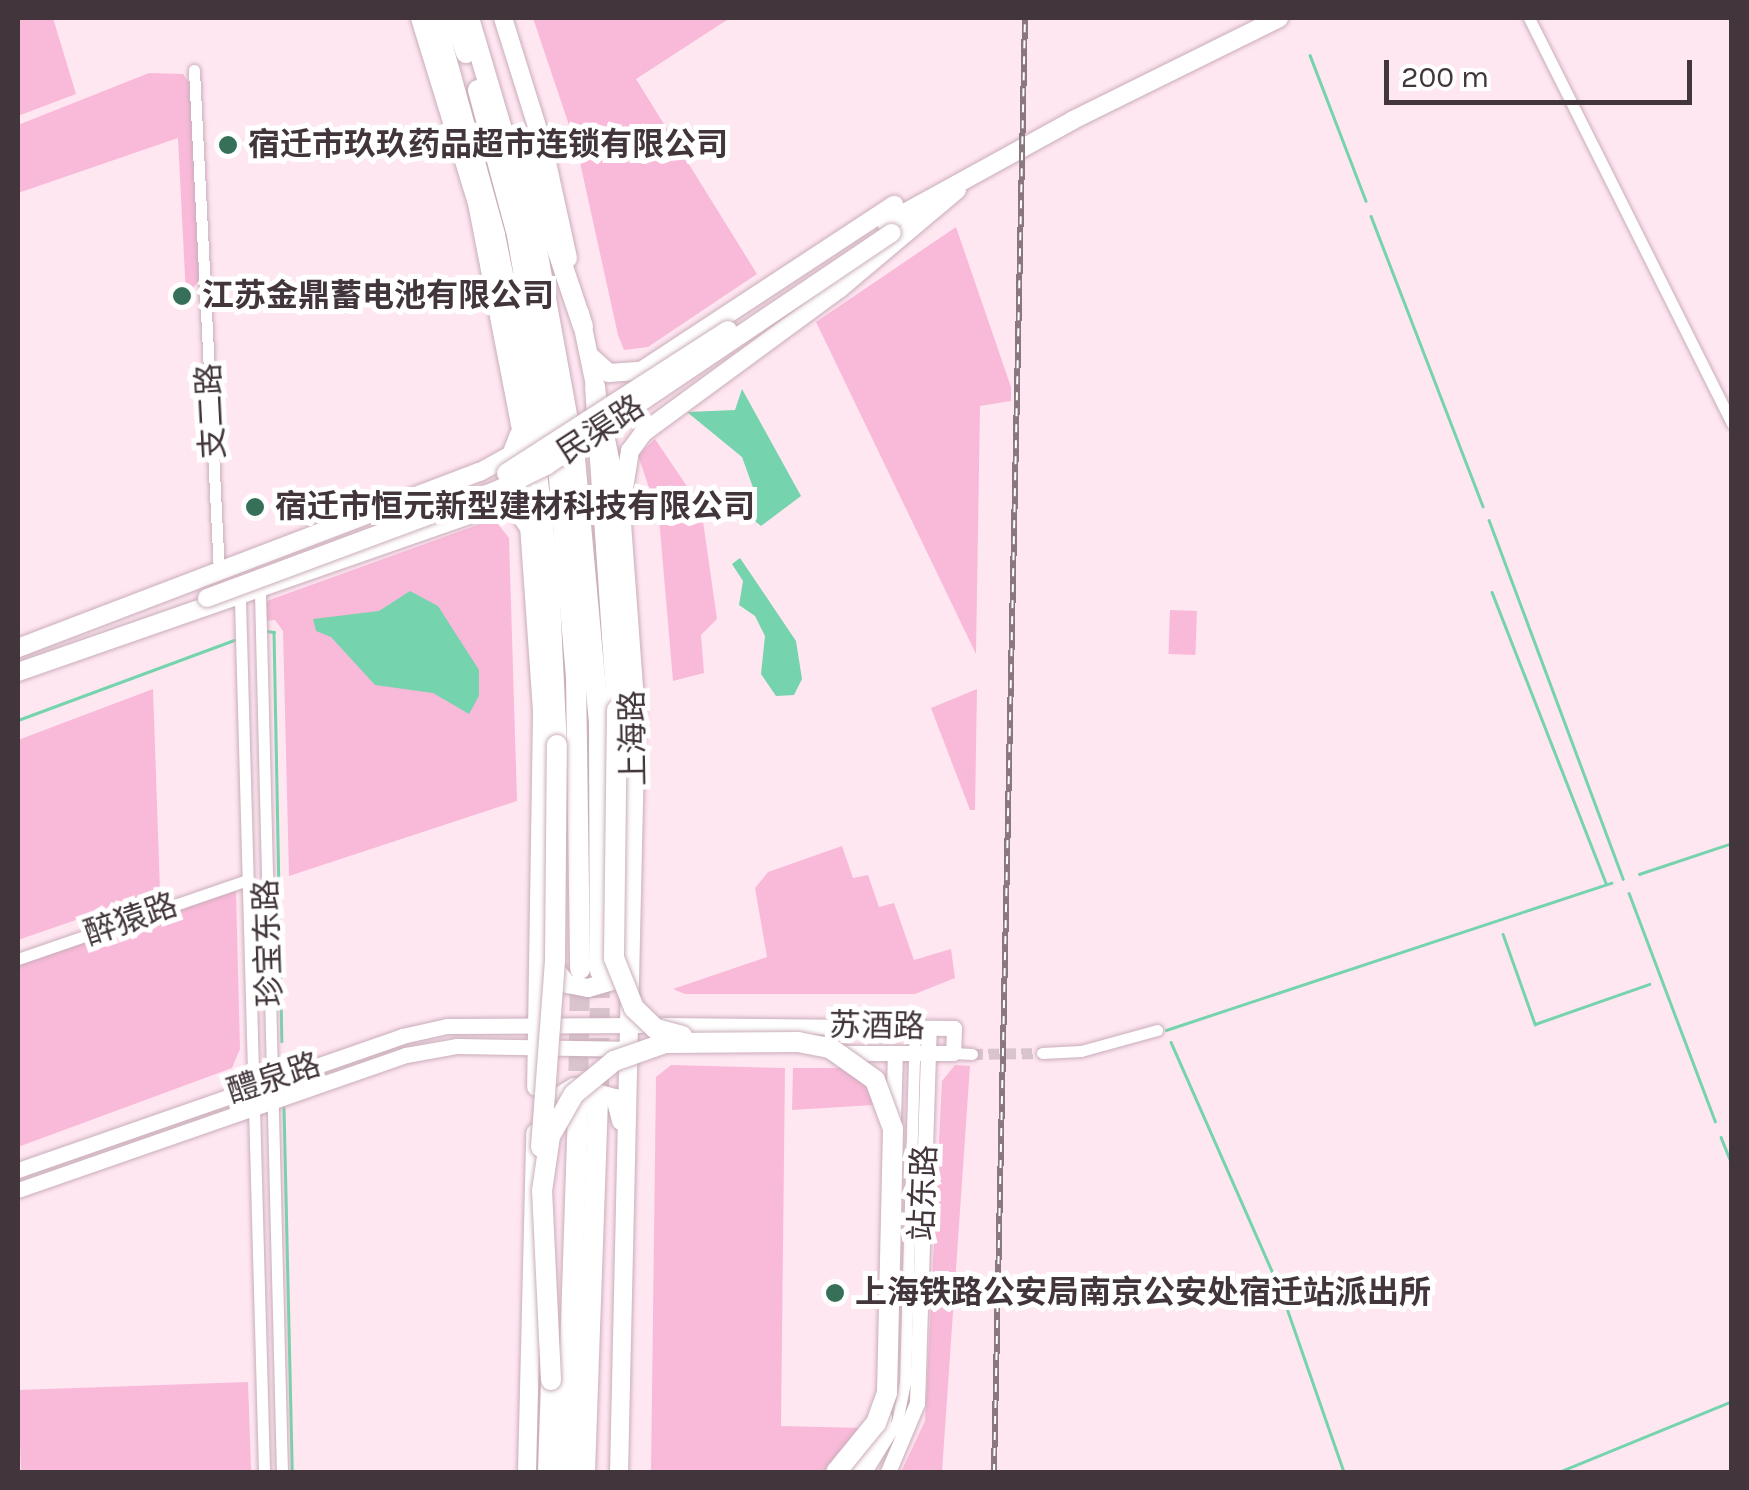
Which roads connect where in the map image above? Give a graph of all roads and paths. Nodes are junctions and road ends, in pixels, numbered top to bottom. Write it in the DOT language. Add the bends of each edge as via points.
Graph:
graph roads {
  1 [pos="420,18"];
  2 [pos="435,18"];
  3 [pos="454,18"];
  4 [pos="468,18"];
  5 [pos="481,18"];
  6 [pos="503,18"];
  7 [pos="1279,18"];
  8 [pos="1529,18"];
  9 [pos="194,70"];
  10 [pos="961,182"];
  11 [pos="583,326"];
  12 [pos="590,357"];
  13 [pos="595,386"];
  14 [pos="519,413"];
  15 [pos="1732,424"];
  16 [pos="622,510"];
  17 [pos="532,532"];
  18 [pos="219,572"];
  19 [pos="206,592"];
  20 [pos="260,592"];
  21 [pos="240,600"];
  22 [pos="18,650"];
  23 [pos="18,670"];
  24 [pos="634,880"];
  25 [pos="245,881"];
  26 [pos="540,884"];
  27 [pos="18,959"];
  28 [pos="538,1024"];
  29 [pos="632,1025"];
  30 [pos="922,1028"];
  31 [pos="1158,1030"];
  32 [pos="764,1042"];
  33 [pos="538,1049"];
  34 [pos="632,1049"];
  35 [pos="866,1053"];
  36 [pos="1042,1053"];
  37 [pos="894,1054"];
  38 [pos="922,1054"];
  39 [pos="953,1054"];
  40 [pos="972,1054"];
  41 [pos="273,1079"];
  42 [pos="254,1084"];
  43 [pos="894,1086"];
  44 [pos="274,1097"];
  45 [pos="254,1105"];
  46 [pos="18,1170"];
  47 [pos="18,1190"];
  48 [pos="542,1192"];
  49 [pos="532,1232"];
  50 [pos="625,1236"];
  51 [pos="264,1472"];
  52 [pos="282,1472"];
  53 [pos="527,1472"];
  54 [pos="548,1472"];
  55 [pos="566,1472"];
  56 [pos="585,1472"];
  57 [pos="619,1472"];
  58 [pos="836,1472"];
  59 [pos="855,1472"];
  60 [pos="866,1472"];
  61 [pos="888,1472"];
  1 -- 14 [label="main road" via="476,204"];
  2 -- 48 [label="highway, bridge" via="494,236 529,401 549,578 558,877 540,1123"];
  3 -- 4 [label="highway, 上海路" via="517,235 559,478 590,970 600,722 576,458 536,244"];
  5 -- 11 [label="highway"];
  6 -- 11 [label="main road, 上海路" via="544,149"];
  7 -- 10 [label="main road, 民渠路"];
  8 -- 15 [label="street"];
  9 -- 18 [label="street, 支二路"];
  10 -- 12 [label="main road" via="890,208 641,371 609,372"];
  10 -- 16 [label="main road" via="840,290 643,432 630,452"];
  10 -- 19 [label="main road, 民渠路, bridge" via="520,466"];
  11 -- 12 [label="main road, 上海路"];
  12 -- 13 [label="main road, 上海路"];
  13 -- 16 [label="main road, 上海路"];
  13 -- 32 [label="highway, bridge" via="617,710 614,958 626,995 664,1033"];
  14 -- 17 [label="main road"];
  14 -- 18 [label="main road, 民渠路" via="518,446 499,463"];
  16 -- 24 [label="main road, 上海路" via="636,713"];
  17 -- 20 [label="main road, 民渠路" via="519,513 501,504"];
  17 -- 26 [label="main road" via="542,713"];
  18 -- 22 [label="main road, 民渠路"];
  19 -- 22 [label="main road, 民渠路"];
  19 -- 23 [label="main road, 民渠路"];
  20 -- 21 [label="main road, 民渠路"];
  20 -- 41 [label="street, 珍宝东路"];
  21 -- 23 [label="main road, 民渠路"];
  21 -- 25 [label="street, 珍宝东路"];
  24 -- 26 [label="main road" via="626,968 597,988 567,984 551,964"];
  24 -- 29 [label="main road, 上海路"];
  25 -- 27 [label="street, 醉猿路"];
  25 -- 42 [label="street, 珍宝东路"];
  26 -- 28 [label="main road"];
  28 -- 29 [label="street, 苏酒路"];
  28 -- 33 [label="main road"];
  28 -- 41 [label="street, 醴泉路" via="447,1026"];
  29 -- 30 [label="street, 苏酒路"];
  29 -- 34 [label="main road, 上海路"];
  30 -- 38 [label="street, 站东路"];
  30 -- 39 [label="street, 苏酒路" via="954,1028"];
  31 -- 36 [label="street"];
  32 -- 48 [label="highway, bridge" via="666,1044 600,1070 554,1126"];
  32 -- 58 [label="highway, bridge" via="798,1042 850,1057 875,1080 894,1129 886,1393 876,1423"];
  33 -- 34 [label="street, 苏酒路"];
  33 -- 44 [label="street, 醴泉路" via="457,1046"];
  33 -- 49 [label="main road"];
  34 -- 35 [label="street, 苏酒路"];
  34 -- 50 [label="main road, 上海路"];
  35 -- 37 [label="street, 苏酒路"];
  35 -- 43 [label="street"];
  37 -- 38 [label="street, 苏酒路"];
  37 -- 43 [label="street, 站东路"];
  38 -- 39 [label="street, 苏酒路"];
  38 -- 60 [label="street" via="903,1402 886,1445"];
  38 -- 61 [label="street, 站东路" via="917,1403"];
  39 -- 40 [label="street"];
  41 -- 42 [label="street, 醴泉路"];
  41 -- 44 [label="street, 珍宝东路"];
  42 -- 45 [label="street, 珍宝东路"];
  42 -- 46 [label="street, 醴泉路"];
  43 -- 59 [label="street, 站东路" via="885,1408 879,1440"];
  44 -- 45 [label="street, 醴泉路"];
  44 -- 52 [label="street, 珍宝东路"];
  45 -- 47 [label="street, 醴泉路"];
  45 -- 51 [label="street, 珍宝东路"];
  48 -- 54 [label="highway, bridge"];
  49 -- 50 [label="main road" via="546,1111 564,1091 589,1088 615,1098 621,1110"];
  49 -- 53 [label="main road"];
  50 -- 57 [label="main road, 上海路"];
  55 -- 56 [label="highway" via="588,1100"];
}
